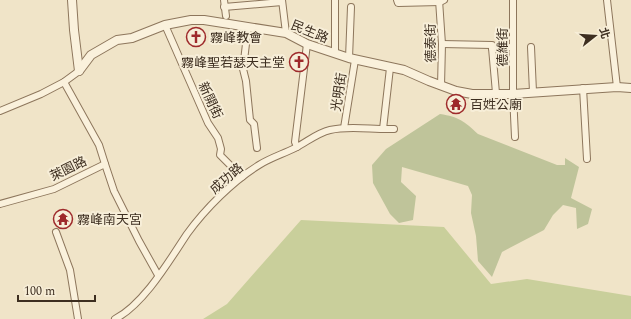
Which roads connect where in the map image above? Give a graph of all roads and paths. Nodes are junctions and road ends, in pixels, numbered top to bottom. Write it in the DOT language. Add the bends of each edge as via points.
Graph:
graph roads {
  1 [pos="72,0"];
  2 [pos="224,0"];
  3 [pos="335,0"];
  4 [pos="397,0"];
  5 [pos="513,0"];
  6 [pos="607,0"];
  7 [pos="282,1"];
  8 [pos="441,1"];
  9 [pos="224,7"];
  10 [pos="351,7"];
  11 [pos="226,16"];
  12 [pos="165,25"];
  13 [pos="248,27"];
  14 [pos="286,33"];
  15 [pos="307,44"];
  16 [pos="442,44"];
  17 [pos="513,47"];
  18 [pos="492,48"];
  19 [pos="531,48"];
  20 [pos="335,54"];
  21 [pos="352,59"];
  22 [pos="390,68"];
  23 [pos="79,72"];
  24 [pos="64,82"];
  25 [pos="441,86"];
  26 [pos="617,87"];
  27 [pos="583,88"];
  28 [pos="631,88"];
  29 [pos="533,92"];
  30 [pos="496,94"];
  31 [pos="513,94"];
  32 [pos="0,111"];
  33 [pos="344,128"];
  34 [pos="383,129"];
  35 [pos="394,129"];
  36 [pos="516,137"];
  37 [pos="296,147"];
  38 [pos="257,148"];
  39 [pos="587,159"];
  40 [pos="105,164"];
  41 [pos="242,177"];
  42 [pos="0,204"];
  43 [pos="56,232"];
  44 [pos="158,275"];
  45 [pos="78,319"];
  46 [pos="115,319"];
  1 -- 23 [label="street"];
  2 -- 9 [label="street"];
  3 -- 20 [label="street, 光明街"];
  4 -- 8 [label="street" via="398,4"];
  5 -- 17 [label="street, 德維街"];
  6 -- 26 [label="street"];
  7 -- 9 [label="street"];
  7 -- 14 [label="street"];
  8 -- 16 [label="street, 德泰街"];
  9 -- 11 [label="street"];
  10 -- 21 [label="street, 光明街"];
  12 -- 13 [label="street, 民生路" via="204,20"];
  12 -- 23 [label="street, 民生路" via="105,46 91,55"];
  12 -- 41 [label="street, 新開街" via="208,123 218,138 220,155"];
  13 -- 14 [label="street, 民生路"];
  13 -- 38 [label="street" via="243,69 250,120 254,124"];
  14 -- 15 [label="street, 民生路"];
  15 -- 20 [label="street, 民生路"];
  15 -- 37 [label="street"];
  16 -- 18 [label="street" via="492,44"];
  16 -- 25 [label="street, 德泰街"];
  17 -- 18 [label="street"];
  17 -- 31 [label="street, 德維街"];
  18 -- 30 [label="street"];
  19 -- 29 [label="street"];
  20 -- 21 [label="street, 民生路"];
  21 -- 22 [label="street, 民生路"];
  21 -- 33 [label="street, 光明街"];
  22 -- 25 [label="street, 民生路" via="404,70"];
  22 -- 34 [label="street"];
  23 -- 24 [label="street, 民生路"];
  24 -- 32 [label="street, 民生路"];
  24 -- 40 [label="street, 萊園路" via="99,145"];
  25 -- 30 [label="street, 民生路" via="472,94"];
  26 -- 27 [label="street, 民生路"];
  26 -- 28 [label="street, 民生路"];
  27 -- 29 [label="street, 民生路"];
  27 -- 39 [label="street"];
  29 -- 31 [label="street, 民生路"];
  30 -- 31 [label="street, 民生路"];
  31 -- 36 [label="street, 德維街"];
  33 -- 34 [label="street, 成功路"];
  33 -- 37 [label="street, 成功路" via="330,130"];
  34 -- 35 [label="street, 成功路"];
  37 -- 41 [label="street, 成功路"];
  40 -- 42 [label="street, 萊園路" via="54,189"];
  40 -- 44 [label="street" via="114,191"];
  41 -- 44 [label="street, 成功路" via="196,222"];
  43 -- 45 [label="street" via="70,270"];
  44 -- 46 [label="street, 成功路" via="134,306"];
}
